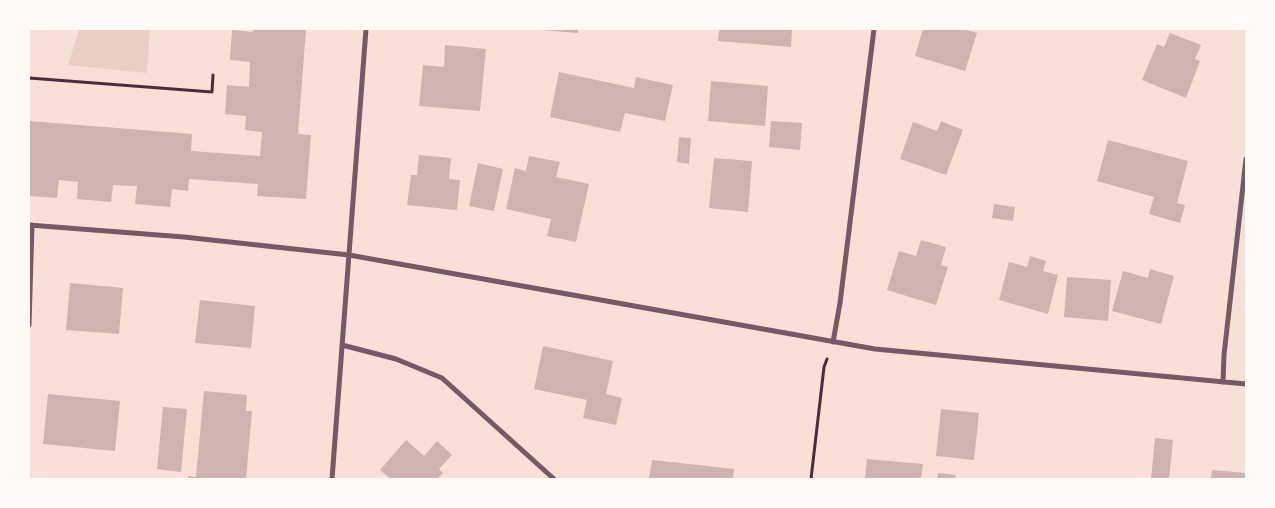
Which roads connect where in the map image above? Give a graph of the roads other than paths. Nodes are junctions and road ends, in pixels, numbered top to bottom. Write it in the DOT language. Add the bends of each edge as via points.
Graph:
graph roads {
  1 [pos="366,29"];
  2 [pos="874,29"];
  3 [pos="1246,159"];
  4 [pos="30,225"];
  5 [pos="349,255"];
  6 [pos="29,325"];
  7 [pos="833,342"];
  8 [pos="342,345"];
  9 [pos="1222,382"];
  10 [pos="1246,384"];
  11 [pos="332,479"];
  12 [pos="554,479"];
  1 -- 5 [label="street"];
  2 -- 7 [label="street"];
  3 -- 9 [label="street"];
  4 -- 5 [label="street"];
  4 -- 6 [label="street"];
  5 -- 7 [label="street"];
  5 -- 8 [label="street"];
  7 -- 9 [label="street" via="885,350"];
  8 -- 11 [label="street"];
  8 -- 12 [label="street" via="396,359 442,378"];
  9 -- 10 [label="street"];
}
